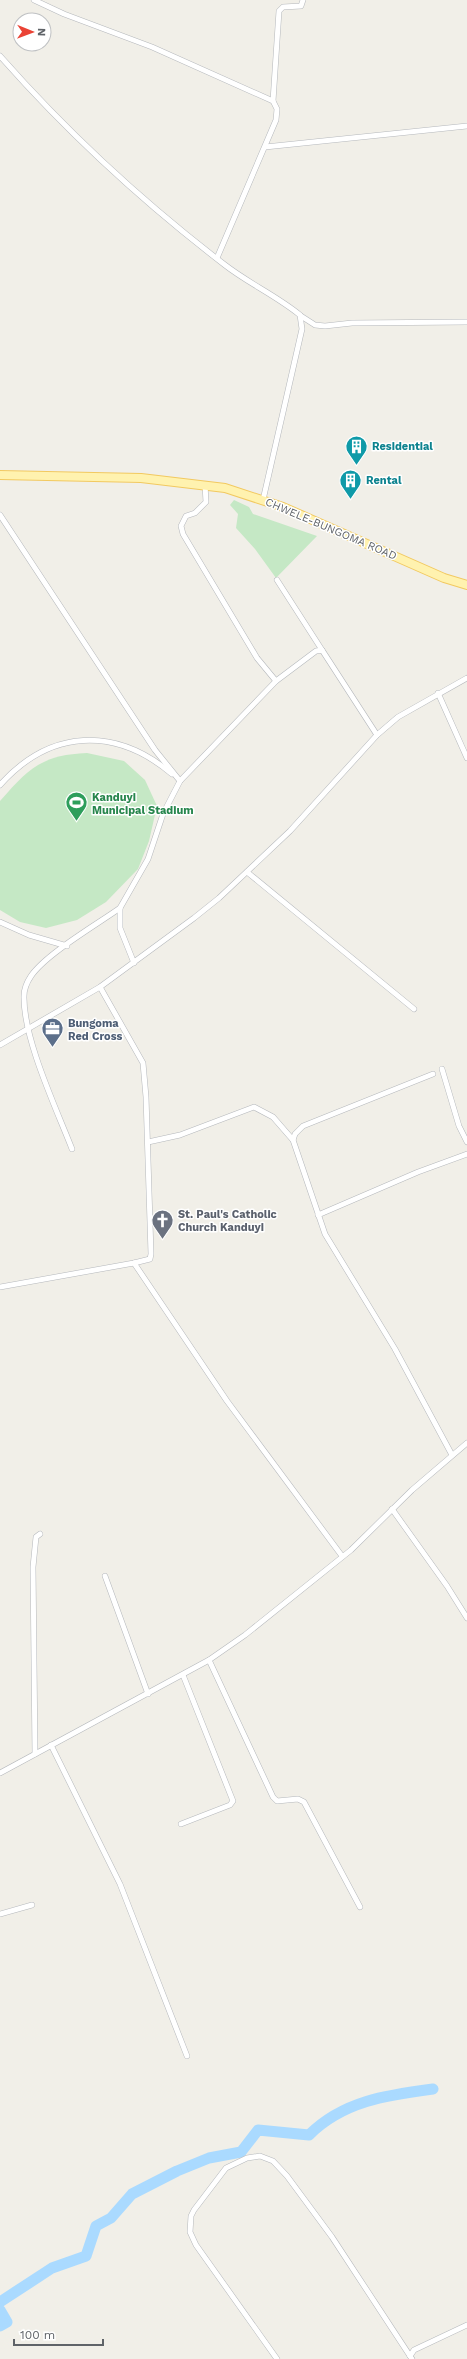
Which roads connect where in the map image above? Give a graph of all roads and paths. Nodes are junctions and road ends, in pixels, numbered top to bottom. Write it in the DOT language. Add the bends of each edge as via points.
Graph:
graph roads {
  1 [pos="34,0"];
  2 [pos="303,0"];
  3 [pos="0,56"];
  4 [pos="273,101"];
  5 [pos="467,126"];
  6 [pos="265,147"];
  7 [pos="217,258"];
  8 [pos="300,316"];
  9 [pos="467,322"];
  10 [pos="0,475"];
  11 [pos="205,485"];
  12 [pos="263,500"];
  13 [pos="0,515"];
  14 [pos="277,580"];
  15 [pos="467,585"];
  16 [pos="322,650"];
  17 [pos="467,678"];
  18 [pos="276,681"];
  19 [pos="438,693"];
  20 [pos="377,734"];
  21 [pos="467,758"];
  22 [pos="180,781"];
  23 [pos="0,785"];
  24 [pos="247,872"];
  25 [pos="120,908"];
  26 [pos="0,922"];
  27 [pos="67,946"];
  28 [pos="134,962"];
  29 [pos="100,987"];
  30 [pos="414,1009"];
  31 [pos="29,1030"];
  32 [pos="0,1046"];
  33 [pos="442,1069"];
  34 [pos="433,1074"];
  35 [pos="293,1140"];
  36 [pos="148,1142"];
  37 [pos="467,1142"];
  38 [pos="72,1149"];
  39 [pos="467,1154"];
  40 [pos="318,1215"];
  41 [pos="134,1264"];
  42 [pos="0,1287"];
  43 [pos="467,1443"];
  44 [pos="452,1455"];
  45 [pos="392,1509"];
  46 [pos="40,1534"];
  47 [pos="342,1556"];
  48 [pos="105,1576"];
  49 [pos="467,1618"];
  50 [pos="210,1660"];
  51 [pos="183,1675"];
  52 [pos="148,1694"];
  53 [pos="51,1745"];
  54 [pos="35,1754"];
  55 [pos="0,1773"];
  56 [pos="181,1824"];
  57 [pos="32,1904"];
  58 [pos="360,1907"];
  59 [pos="0,1914"];
  60 [pos="187,2056"];
  61 [pos="467,2325"];
  62 [pos="411,2358"];
  63 [pos="277,2359"];
  1 -- 4 [label="street" via="159,50"];
  2 -- 4 [label="street" via="300,6 283,7 279,11"];
  3 -- 7 [label="street" via="77,138"];
  4 -- 6 [label="street" via="277,114"];
  5 -- 6 [label="street"];
  6 -- 7 [label="street"];
  7 -- 8 [label="street"];
  8 -- 9 [label="street" via="315,325 325,326 352,323"];
  8 -- 12 [label="street" via="302,329"];
  10 -- 11 [label="main road, CHWELE-BUNGOMA ROAD" via="99,476"];
  11 -- 12 [label="main road, CHWELE-BUNGOMA ROAD" via="225,488"];
  11 -- 18 [label="street" via="206,502 195,513 186,516 181,526 183,534 258,658"];
  12 -- 15 [label="main road, CHWELE-BUNGOMA ROAD" via="316,520 444,578"];
  13 -- 22 [label="street" via="156,750"];
  14 -- 16 [label="street"];
  16 -- 18 [label="street" via="316,651"];
  16 -- 20 [label="street"];
  17 -- 19 [label="street"];
  18 -- 22 [label="street"];
  19 -- 20 [label="street" via="398,717"];
  19 -- 21 [label="street"];
  20 -- 24 [label="street" via="290,831"];
  22 -- 23 [label="street" via="144,755 100,741 73,740 54,745 32,757"];
  22 -- 25 [label="street" via="164,814 148,859"];
  24 -- 28 [label="street" via="219,898"];
  24 -- 30 [label="street"];
  25 -- 27 [label="street"];
  25 -- 28 [label="street" via="120,928"];
  26 -- 27 [label="street" via="30,935"];
  27 -- 31 [label="street" via="45,962 25,986"];
  28 -- 29 [label="street"];
  29 -- 31 [label="street"];
  29 -- 36 [label="street" via="143,1063"];
  31 -- 32 [label="street"];
  31 -- 38 [label="street"];
  33 -- 37 [label="street" via="459,1126"];
  34 -- 35 [label="street" via="303,1126"];
  35 -- 36 [label="street" via="273,1117 254,1107 180,1135"];
  35 -- 40 [label="street"];
  36 -- 41 [label="street" via="151,1254 150,1259"];
  39 -- 40 [label="street"];
  40 -- 44 [label="street" via="328,1240 395,1349"];
  41 -- 42 [label="street"];
  41 -- 47 [label="street" via="227,1401"];
  43 -- 44 [label="street"];
  44 -- 45 [label="street"];
  45 -- 47 [label="street"];
  45 -- 49 [label="street"];
  46 -- 54 [label="street" via="36,1537 33,1567"];
  47 -- 50 [label="street" via="245,1635"];
  48 -- 52 [label="street"];
  50 -- 51 [label="street"];
  50 -- 58 [label="street" via="273,1797 281,1801 298,1799 304,1802"];
  51 -- 52 [label="street"];
  51 -- 56 [label="street" via="233,1801 230,1805"];
  52 -- 53 [label="street"];
  53 -- 54 [label="street"];
  53 -- 60 [label="street" via="120,1884"];
  54 -- 55 [label="street"];
  57 -- 59 [label="street"];
  61 -- 62 [label="street" via="414,2350"];
  62 -- 63 [label="street" via="332,2237 292,2182 272,2161 260,2156 247,2158 226,2168 194,2210 190,2232 208,2265"];
}
